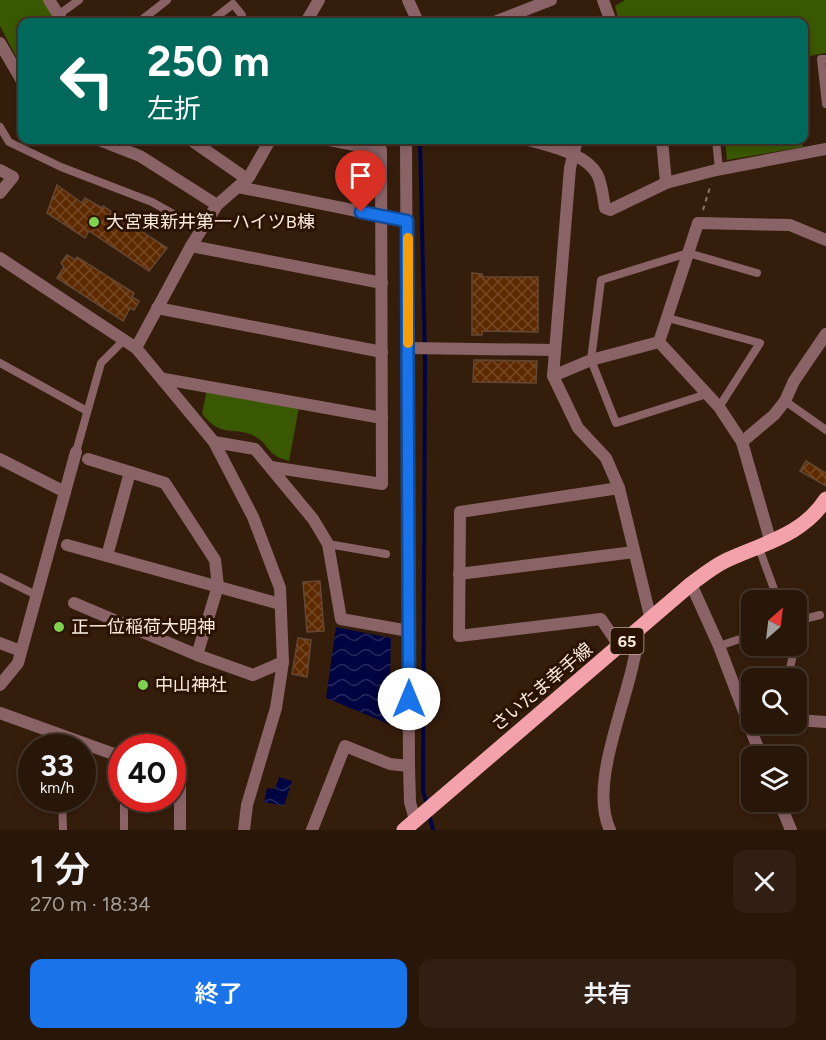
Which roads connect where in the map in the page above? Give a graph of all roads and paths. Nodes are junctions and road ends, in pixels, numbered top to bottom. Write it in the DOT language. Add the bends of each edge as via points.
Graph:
graph roads {
  1 [pos="49,0"];
  2 [pos="80,0"];
  3 [pos="167,0"];
  4 [pos="408,0"];
  5 [pos="551,0"];
  6 [pos="603,0"];
  7 [pos="315,1"];
  8 [pos="60,18"];
  9 [pos="62,18"];
  10 [pos="144,18"];
  11 [pos="215,18"];
  12 [pos="241,18"];
  13 [pos="308,18"];
  14 [pos="416,18"];
  15 [pos="504,18"];
  16 [pos="610,18"];
  17 [pos="0,43"];
  18 [pos="826,59"];
  19 [pos="18,74"];
  20 [pos="826,104"];
  21 [pos="0,127"];
  22 [pos="109,144"];
  23 [pos="196,144"];
  24 [pos="267,144"];
  25 [pos="350,144"];
  26 [pos="406,144"];
  27 [pos="541,144"];
  28 [pos="576,144"];
  29 [pos="662,144"];
  30 [pos="716,144"];
  31 [pos="826,149"];
  32 [pos="574,155"];
  33 [pos="718,169"];
  34 [pos="0,170"];
  35 [pos="243,183"];
  36 [pos="666,183"];
  37 [pos="0,193"];
  38 [pos="217,205"];
  39 [pos="382,216"];
  40 [pos="407,221"];
  41 [pos="698,223"];
  42 [pos="202,230"];
  43 [pos="826,240"];
  44 [pos="191,246"];
  45 [pos="688,253"];
  46 [pos="0,258"];
  47 [pos="757,273"];
  48 [pos="382,284"];
  49 [pos="157,308"];
  50 [pos="668,318"];
  51 [pos="826,334"];
  52 [pos="125,339"];
  53 [pos="659,342"];
  54 [pos="136,348"];
  55 [pos="412,348"];
  56 [pos="555,351"];
  57 [pos="382,352"];
  58 [pos="591,360"];
  59 [pos="0,363"];
  60 [pos="553,376"];
  61 [pos="164,379"];
  62 [pos="707,394"];
  63 [pos="785,401"];
  64 [pos="719,407"];
  65 [pos="87,411"];
  66 [pos="382,418"];
  67 [pos="826,430"];
  68 [pos="214,442"];
  69 [pos="742,442"];
  70 [pos="76,452"];
  71 [pos="0,459"];
  72 [pos="88,459"];
  73 [pos="271,467"];
  74 [pos="130,472"];
  75 [pos="619,488"];
  76 [pos="65,492"];
  77 [pos="826,499"];
  78 [pos="328,544"];
  79 [pos="67,545"];
  80 [pos="765,545"];
  81 [pos="634,552"];
  82 [pos="386,554"];
  83 [pos="107,556"];
  84 [pos="459,574"];
  85 [pos="0,577"];
  86 [pos="692,584"];
  87 [pos="218,586"];
  88 [pos="776,590"];
  89 [pos="36,595"];
  90 [pos="74,603"];
  91 [pos="280,604"];
  92 [pos="820,615"];
  93 [pos="807,618"];
  94 [pos="651,620"];
  95 [pos="409,631"];
  96 [pos="638,632"];
  97 [pos="741,639"];
  98 [pos="0,643"];
  99 [pos="719,646"];
  100 [pos="620,647"];
  101 [pos="21,651"];
  102 [pos="197,655"];
  103 [pos="283,662"];
  104 [pos="0,685"];
  105 [pos="741,699"];
  106 [pos="0,713"];
  107 [pos="807,721"];
  108 [pos="826,722"];
  109 [pos="46,734"];
  110 [pos="409,766"];
  111 [pos="62,812"];
  112 [pos="124,812"];
  113 [pos="180,812"];
  114 [pos="783,812"];
  115 [pos="414,821"];
  116 [pos="63,830"];
  117 [pos="124,830"];
  118 [pos="180,830"];
  119 [pos="244,830"];
  120 [pos="312,830"];
  121 [pos="610,830"];
  122 [pos="790,830"];
  1 -- 8 [label="street"];
  2 -- 9 [label="lane"];
  3 -- 10 [label="lane"];
  4 -- 14 [label="street"];
  5 -- 15 [label="street"];
  6 -- 16 [label="street"];
  7 -- 13 [label="street"];
  11 -- 12 [label="lane" via="233,4"];
  17 -- 19 [label="street"];
  18 -- 20 [label="lane" via="821,59"];
  21 -- 42 [label="lane" via="9,142 62,168 152,202"];
  22 -- 38 [label="street" via="140,156"];
  23 -- 35 [label="street"];
  24 -- 35 [label="street"];
  25 -- 39 [label="street" via="381,150"];
  26 -- 40 [label="street"];
  27 -- 32 [label="street"];
  28 -- 32 [label="street"];
  29 -- 36 [label="street"];
  30 -- 33 [label="lane"];
  31 -- 33 [label="street"];
  32 -- 36 [label="street" via="598,176 605,208 610,210"];
  32 -- 56 [label="street"];
  33 -- 36 [label="street"];
  33 -- 41 [label="path"];
  34 -- 37 [label="street" via="13,177"];
  35 -- 38 [label="street"];
  35 -- 39 [label="street"];
  38 -- 42 [label="street"];
  39 -- 40 [label="street"];
  39 -- 48 [label="street"];
  40 -- 55 [label="street"];
  41 -- 43 [label="street" via="790,225"];
  41 -- 45 [label="street"];
  42 -- 44 [label="street"];
  44 -- 48 [label="street"];
  44 -- 49 [label="street"];
  45 -- 47 [label="lane"];
  45 -- 50 [label="street"];
  45 -- 58 [label="lane" via="601,280"];
  46 -- 52 [label="street"];
  48 -- 57 [label="street"];
  49 -- 54 [label="street"];
  49 -- 57 [label="street"];
  50 -- 53 [label="street"];
  50 -- 64 [label="lane" via="760,343"];
  51 -- 63 [label="street"];
  52 -- 54 [label="street"];
  52 -- 65 [label="lane" via="101,363"];
  53 -- 58 [label="street"];
  53 -- 62 [label="street"];
  54 -- 61 [label="street"];
  55 -- 56 [label="street"];
  55 -- 95 [label="street"];
  56 -- 60 [label="street"];
  57 -- 66 [label="street"];
  58 -- 60 [label="street"];
  58 -- 62 [label="lane" via="616,423"];
  59 -- 65 [label="lane"];
  60 -- 75 [label="street" via="578,428 606,458"];
  61 -- 66 [label="street"];
  61 -- 68 [label="street"];
  62 -- 64 [label="street"];
  63 -- 67 [label="lane"];
  63 -- 69 [label="street"];
  64 -- 69 [label="street"];
  65 -- 70 [label="lane"];
  66 -- 73 [label="street" via="382,484"];
  68 -- 73 [label="street" via="255,448"];
  68 -- 91 [label="street" via="253,517 280,588"];
  69 -- 80 [label="street"];
  70 -- 76 [label="street"];
  71 -- 76 [label="street"];
  72 -- 74 [label="street"];
  73 -- 78 [label="street"];
  74 -- 83 [label="street"];
  74 -- 87 [label="street" via="165,483 215,560"];
  75 -- 81 [label="street"];
  75 -- 84 [label="street" via="460,512"];
  76 -- 89 [label="street"];
  77 -- 80 [label="main road, さいたま幸手線 / 65" via="810,519"];
  78 -- 82 [label="lane"];
  78 -- 95 [label="street" via="341,619"];
  79 -- 83 [label="street"];
  80 -- 86 [label="main road, さいたま幸手線 / 65" via="726,561"];
  80 -- 88 [label="lane"];
  81 -- 84 [label="street"];
  81 -- 94 [label="street"];
  83 -- 87 [label="street"];
  84 -- 100 [label="street" via="459,636 600,619"];
  85 -- 89 [label="lane"];
  86 -- 94 [label="main road, さいたま幸手線 / 65"];
  86 -- 99 [label="street"];
  87 -- 91 [label="street"];
  87 -- 102 [label="street"];
  89 -- 101 [label="street"];
  90 -- 102 [label="street"];
  91 -- 103 [label="street"];
  92 -- 93 [label="lane"];
  94 -- 96 [label="main road, さいたま幸手線 / 65"];
  95 -- 110 [label="street"];
  96 -- 100 [label="main road, さいたま幸手線 / 65"];
  96 -- 121 [label="street" via="636,657 602,782"];
  97 -- 99 [label="lane"];
  98 -- 101 [label="street"];
  99 -- 105 [label="street"];
  100 -- 115 [label="main road, さいたま幸手線 / 65"];
  101 -- 104 [label="street" via="18,663"];
  102 -- 103 [label="street" via="253,675"];
  103 -- 119 [label="street" via="276,708 247,805"];
  106 -- 109 [label="street"];
  107 -- 108 [label="street"];
  110 -- 115 [label="street"];
  110 -- 120 [label="street" via="390,764 345,746"];
  111 -- 116 [label="lane"];
  112 -- 117 [label="lane"];
  113 -- 118 [label="street"];
  114 -- 122 [label="street"];
}
